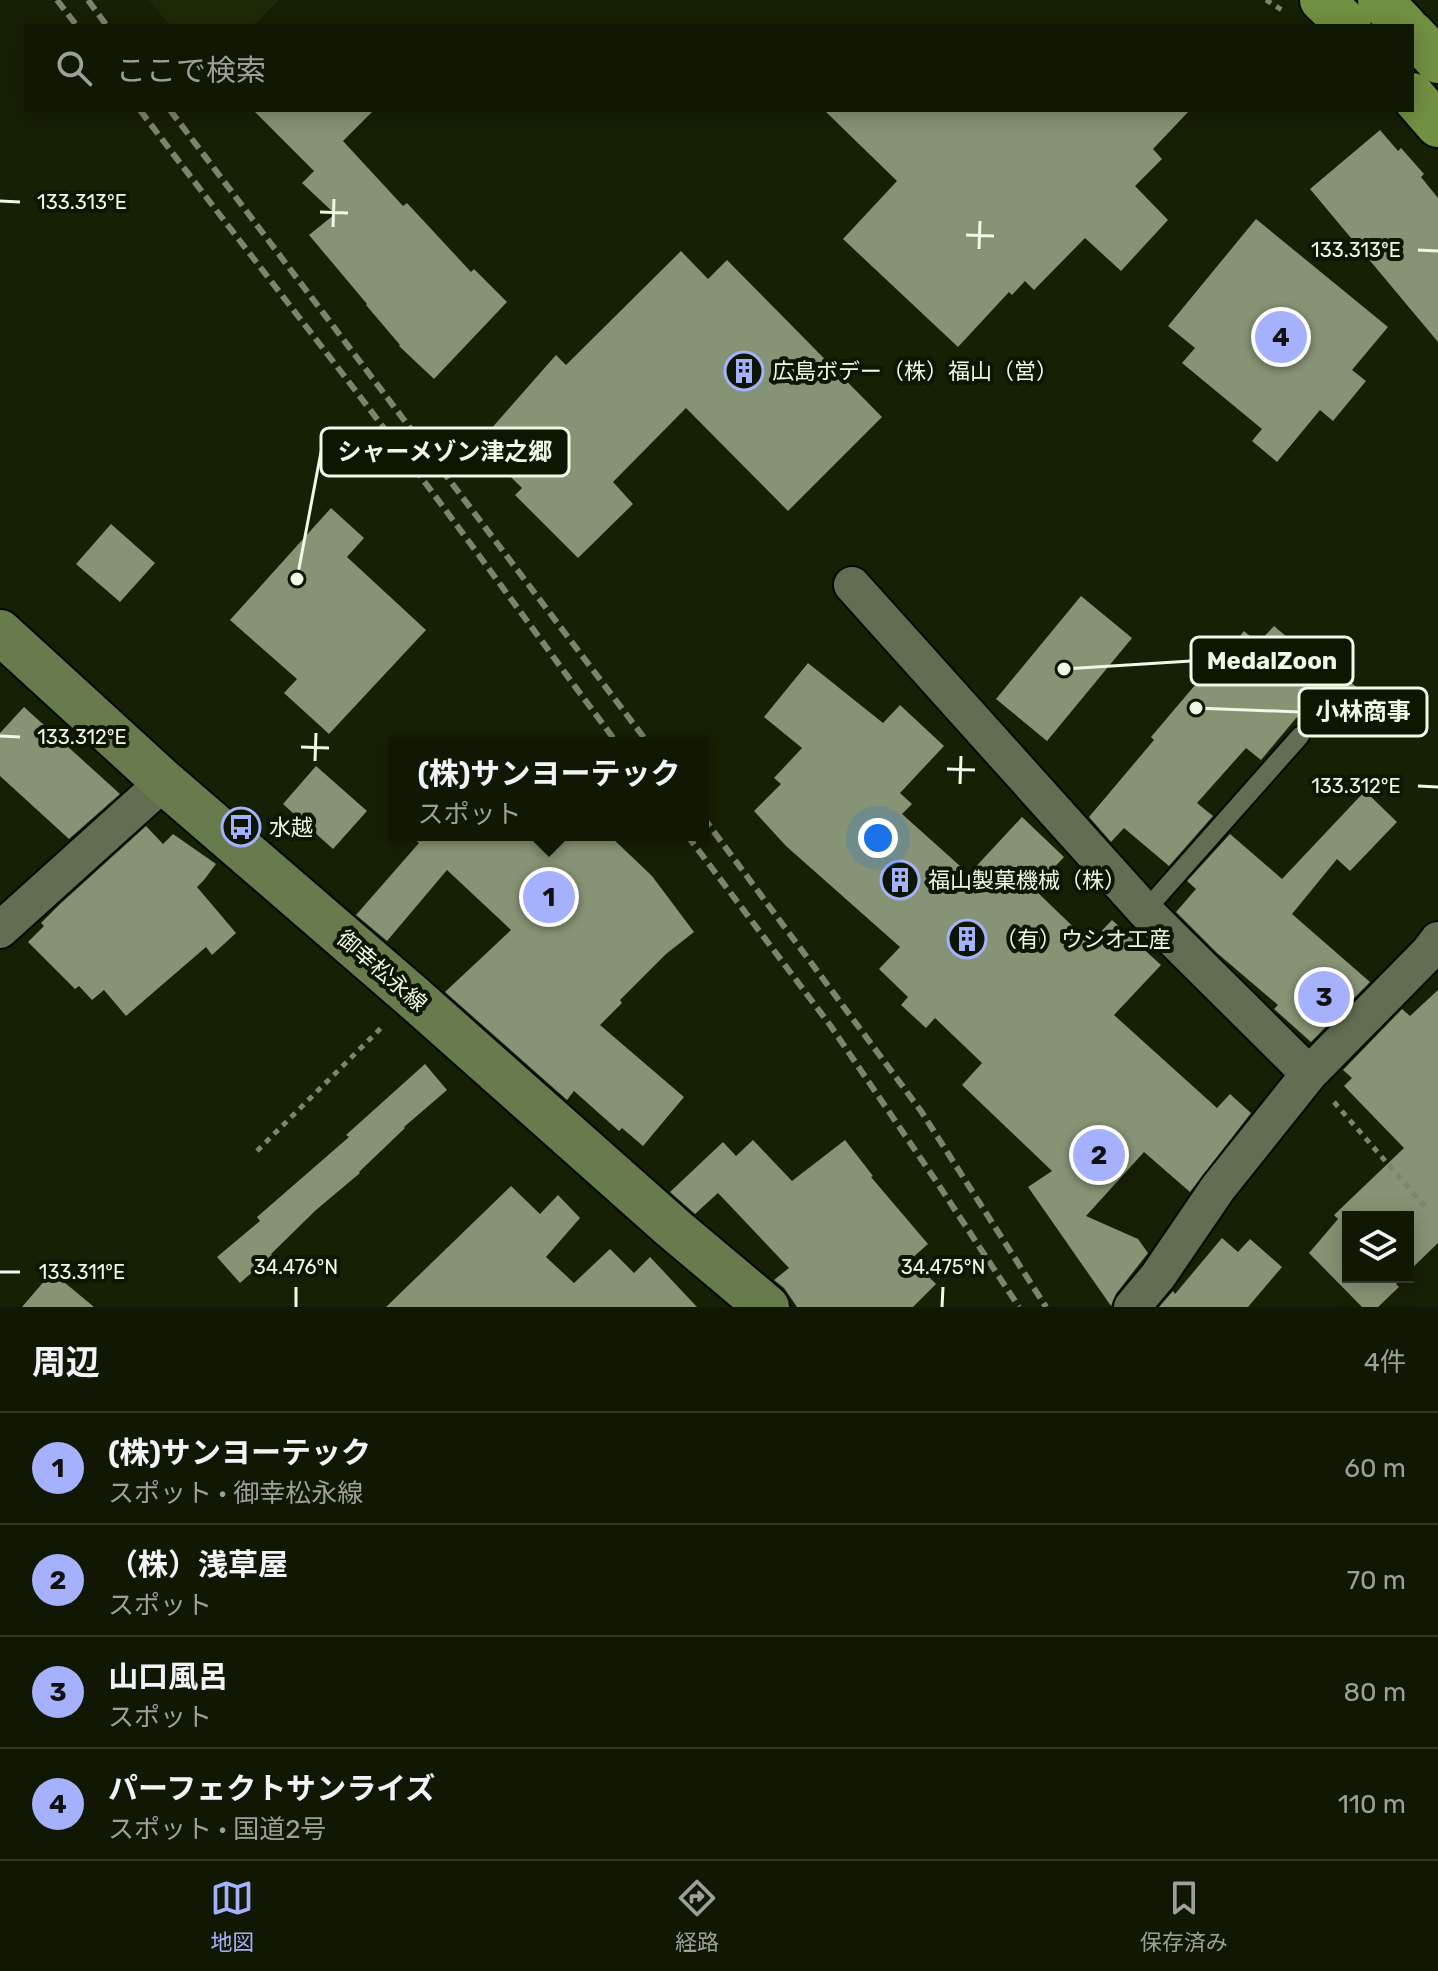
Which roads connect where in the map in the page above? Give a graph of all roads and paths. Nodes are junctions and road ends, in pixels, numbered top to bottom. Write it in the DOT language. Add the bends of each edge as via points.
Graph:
graph roads {
  1 [pos="1322,0"];
  2 [pos="1380,0"];
  3 [pos="1347,24"];
  4 [pos="1403,24"];
  5 [pos="1414,35"];
  6 [pos="1438,61"];
  7 [pos="1414,97"];
  8 [pos="1438,125"];
  9 [pos="852,585"];
  10 [pos="0,632"];
  11 [pos="1300,736"];
  12 [pos="164,782"];
  13 [pos="1145,911"];
  14 [pos="0,930"];
  15 [pos="1438,940"];
  16 [pos="413,997"];
  17 [pos="1309,1074"];
  18 [pos="257,1151"];
  19 [pos="1428,1210"];
  20 [pos="767,1307"];
  21 [pos="1132,1307"];
  1 -- 3 [label="highway"];
  2 -- 4 [label="highway"];
  5 -- 6 [label="highway"];
  7 -- 8 [label="highway"];
  9 -- 13 [label="street"];
  10 -- 12 [label="main road, 御幸松永線"];
  11 -- 13 [label="lane"];
  12 -- 14 [label="street"];
  12 -- 16 [label="main road, 御幸松永線"];
  13 -- 17 [label="street"];
  15 -- 17 [label="street"];
  16 -- 18 [label="path"];
  16 -- 20 [label="main road, 御幸松永線"];
  17 -- 19 [label="path"];
  17 -- 21 [label="street"];
}
